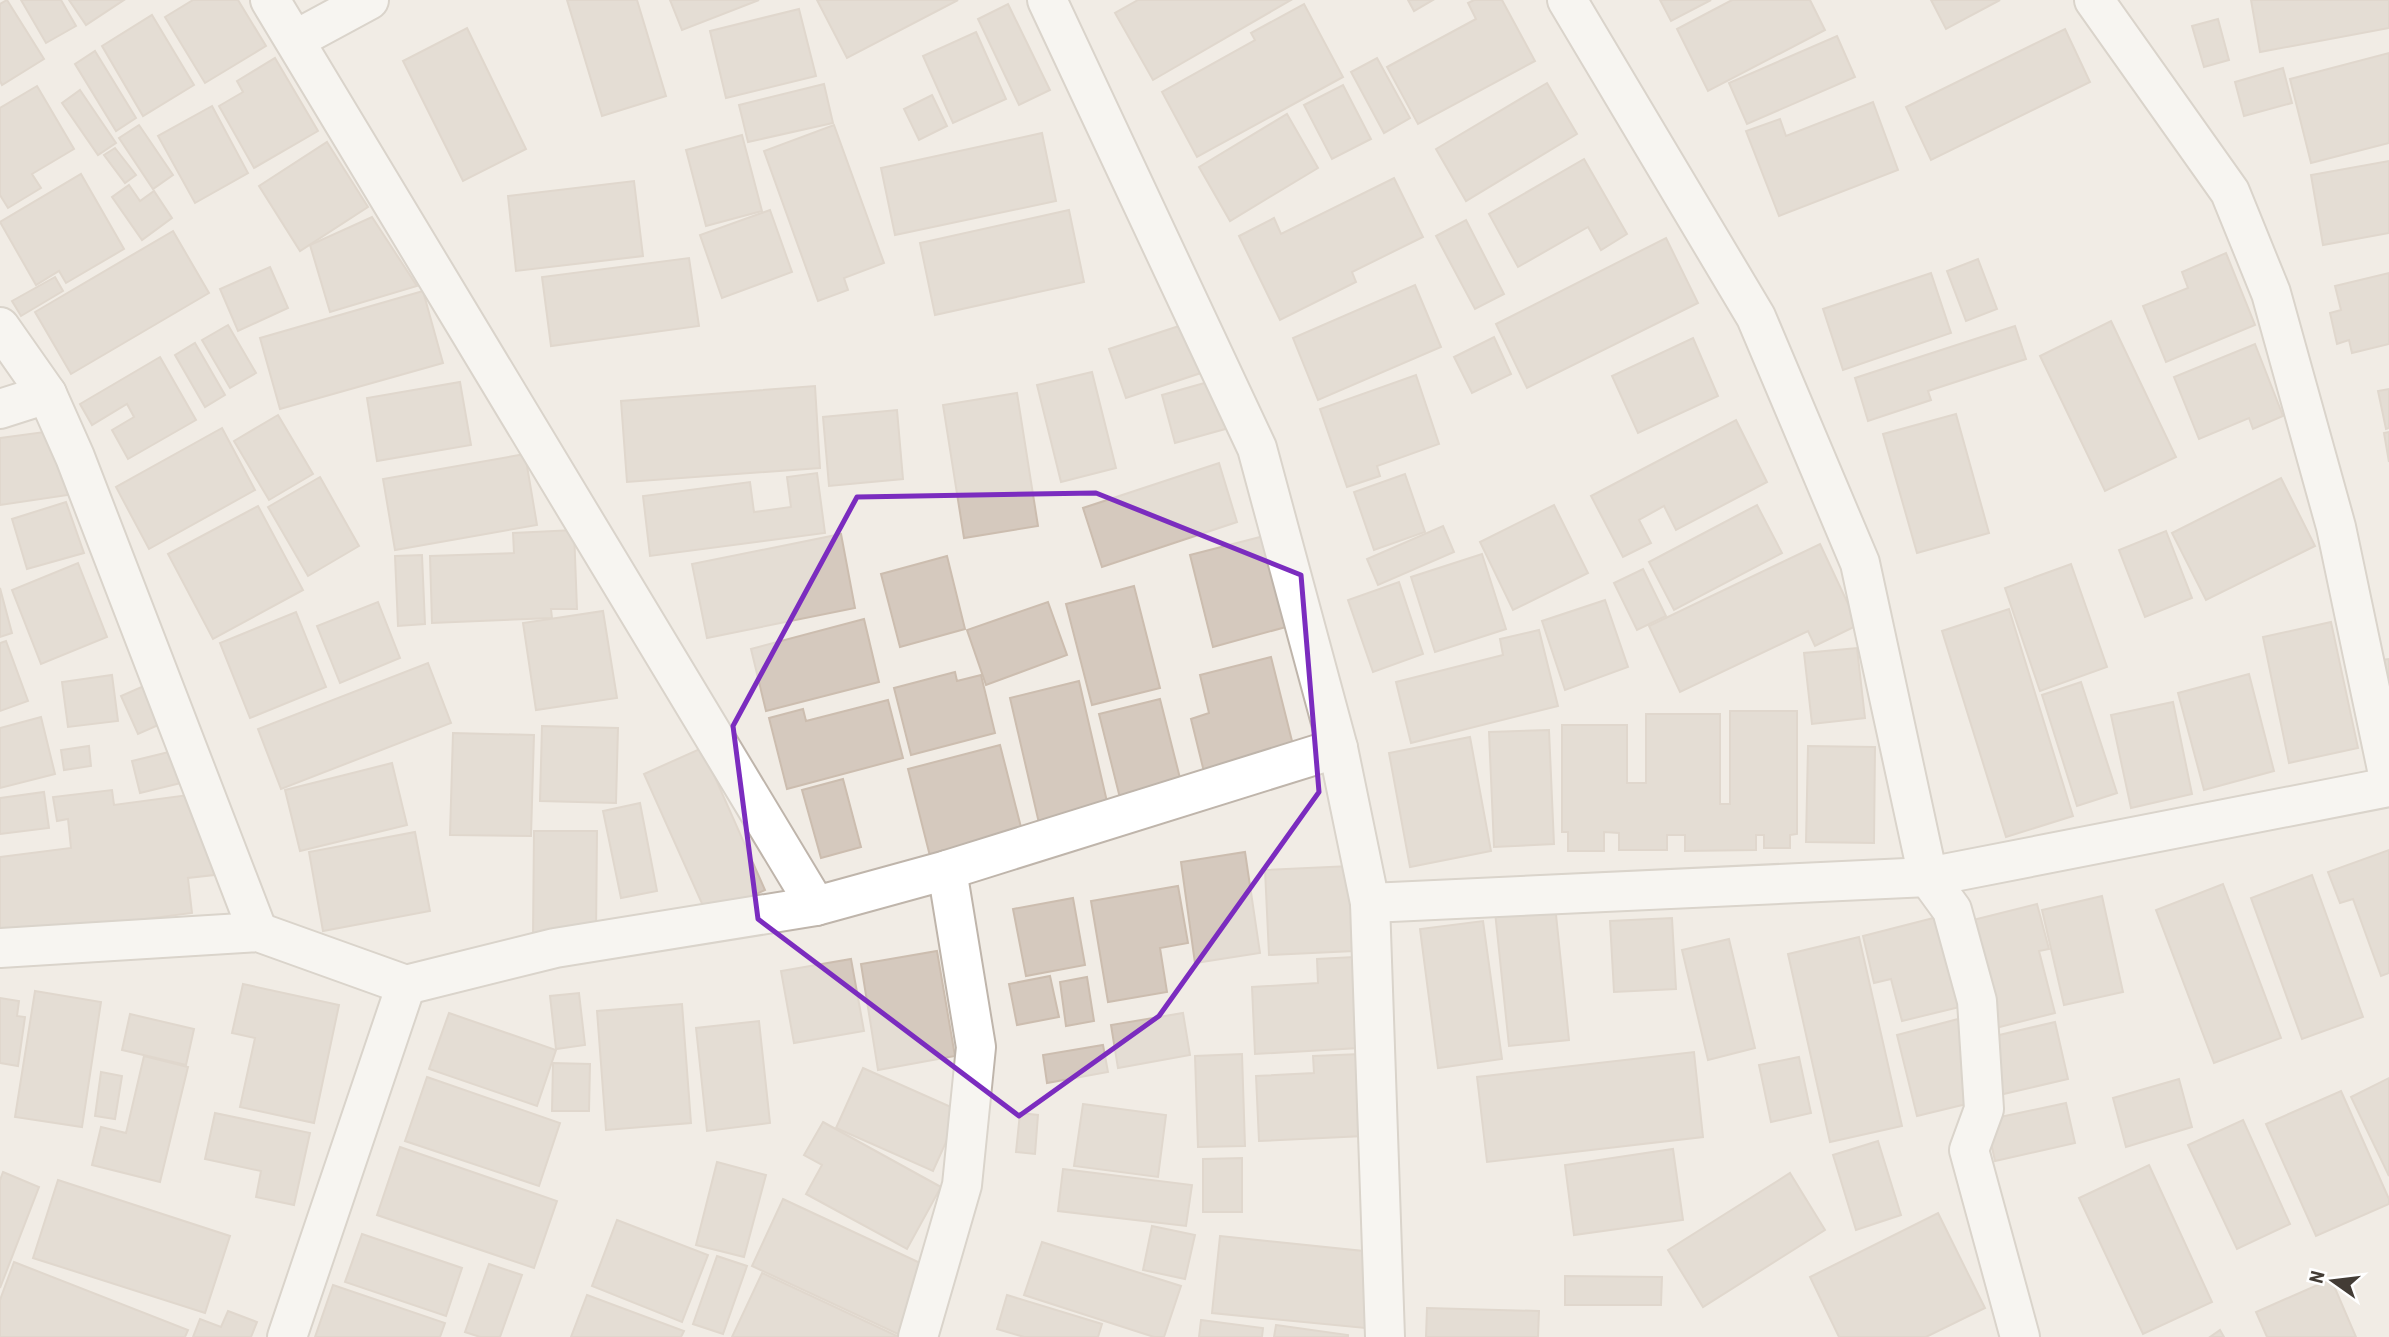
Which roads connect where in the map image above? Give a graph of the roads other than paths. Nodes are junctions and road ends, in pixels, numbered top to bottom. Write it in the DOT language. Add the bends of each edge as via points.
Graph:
graph roads {
  1 [pos="270,0"];
  2 [pos="369,0"];
  3 [pos="1046,0"];
  4 [pos="1567,0"];
  5 [pos="2094,0"];
  6 [pos="295,40"];
  7 [pos="0,327"];
  8 [pos="47,394"];
  9 [pos="0,409"];
  10 [pos="1338,748"];
  11 [pos="2389,779"];
  12 [pos="2389,787"];
  13 [pos="947,870"];
  14 [pos="1928,877"];
  15 [pos="1370,903"];
  16 [pos="816,906"];
  17 [pos="258,932"];
  18 [pos="0,948"];
  19 [pos="406,985"];
  20 [pos="287,1337"];
  21 [pos="918,1337"];
  22 [pos="1385,1337"];
  23 [pos="2020,1337"];
  1 -- 6 [label="street"];
  2 -- 6 [label="street"];
  3 -- 10 [label="street" via="1257,449"];
  4 -- 14 [label="street" via="1756,317 1860,563"];
  5 -- 11 [label="street" via="2230,192 2271,293 2336,527"];
  6 -- 16 [label="street"];
  7 -- 8 [label="street"];
  8 -- 9 [label="street"];
  8 -- 17 [label="street"];
  10 -- 13 [label="street"];
  10 -- 15 [label="street"];
  12 -- 14 [label="street"];
  13 -- 16 [label="street"];
  13 -- 21 [label="street" via="976,1047 962,1185"];
  14 -- 15 [label="street"];
  14 -- 23 [label="street" via="1952,910 1977,1001 1984,1109 1969,1150"];
  15 -- 22 [label="street"];
  16 -- 19 [label="street" via="555,948"];
  17 -- 18 [label="street"];
  17 -- 19 [label="street"];
  19 -- 20 [label="street"];
}
